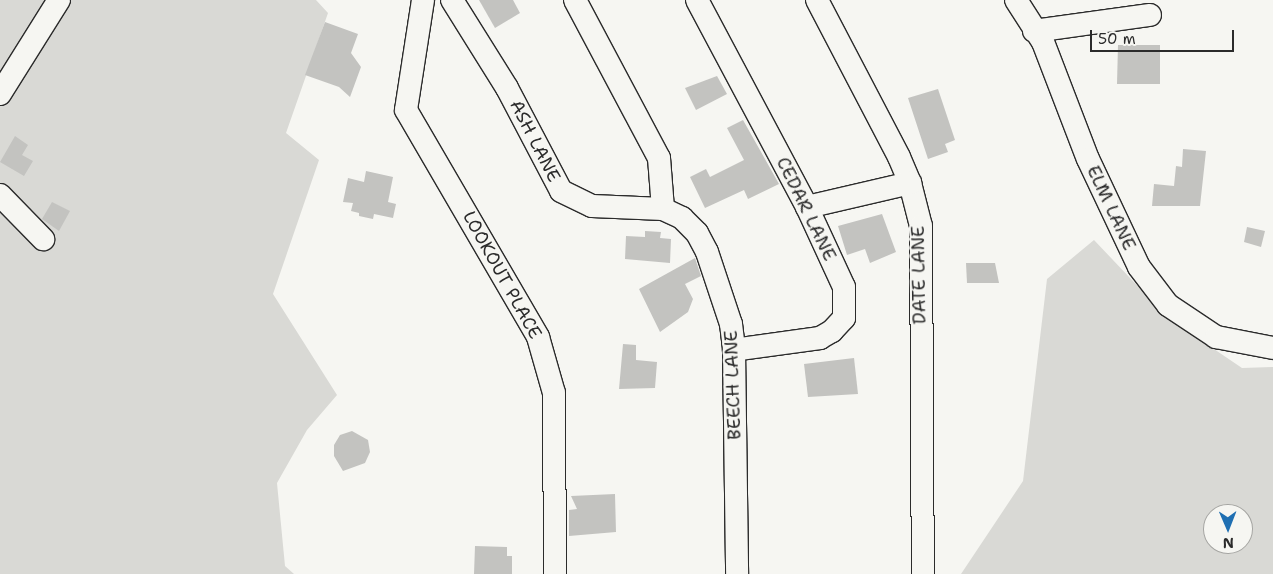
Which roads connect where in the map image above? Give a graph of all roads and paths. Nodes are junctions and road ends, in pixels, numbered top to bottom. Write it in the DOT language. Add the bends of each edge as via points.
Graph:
graph roads {
  1 [pos="59,0"];
  2 [pos="422,0"];
  3 [pos="452,0"];
  4 [pos="575,0"];
  5 [pos="697,0"];
  6 [pos="817,0"];
  7 [pos="1016,0"];
  8 [pos="1150,15"];
  9 [pos="1034,31"];
  10 [pos="0,94"];
  11 [pos="910,184"];
  12 [pos="0,195"];
  13 [pos="807,207"];
  14 [pos="664,209"];
  15 [pos="43,239"];
  16 [pos="1273,348"];
  17 [pos="734,350"];
  18 [pos="555,574"];
  19 [pos="737,574"];
  20 [pos="923,574"];
  1 -- 10 [label="street"];
  2 -- 18 [label="street, LOOKOUT PLACE" via="406,110 538,338 554,393"];
  3 -- 14 [label="street, ASH LANE" via="507,88 561,191 592,206"];
  4 -- 14 [label="street" via="658,158"];
  5 -- 13 [label="street, CEDAR LANE"];
  6 -- 11 [label="street, DATE LANE"];
  7 -- 9 [label="street, ELM LANE"];
  8 -- 9 [label="street"];
  9 -- 16 [label="street, ELM LANE" via="1043,42 1088,159 1139,268 1168,305 1216,337"];
  11 -- 13 [label="street"];
  11 -- 20 [label="street, DATE LANE" via="921,226"];
  12 -- 15 [label="street"];
  13 -- 17 [label="street, CEDAR LANE" via="844,287 844,318 820,338"];
  14 -- 17 [label="street, BEECH LANE" via="682,218 697,233 707,252 731,324"];
  17 -- 19 [label="street, BEECH LANE"];
}
